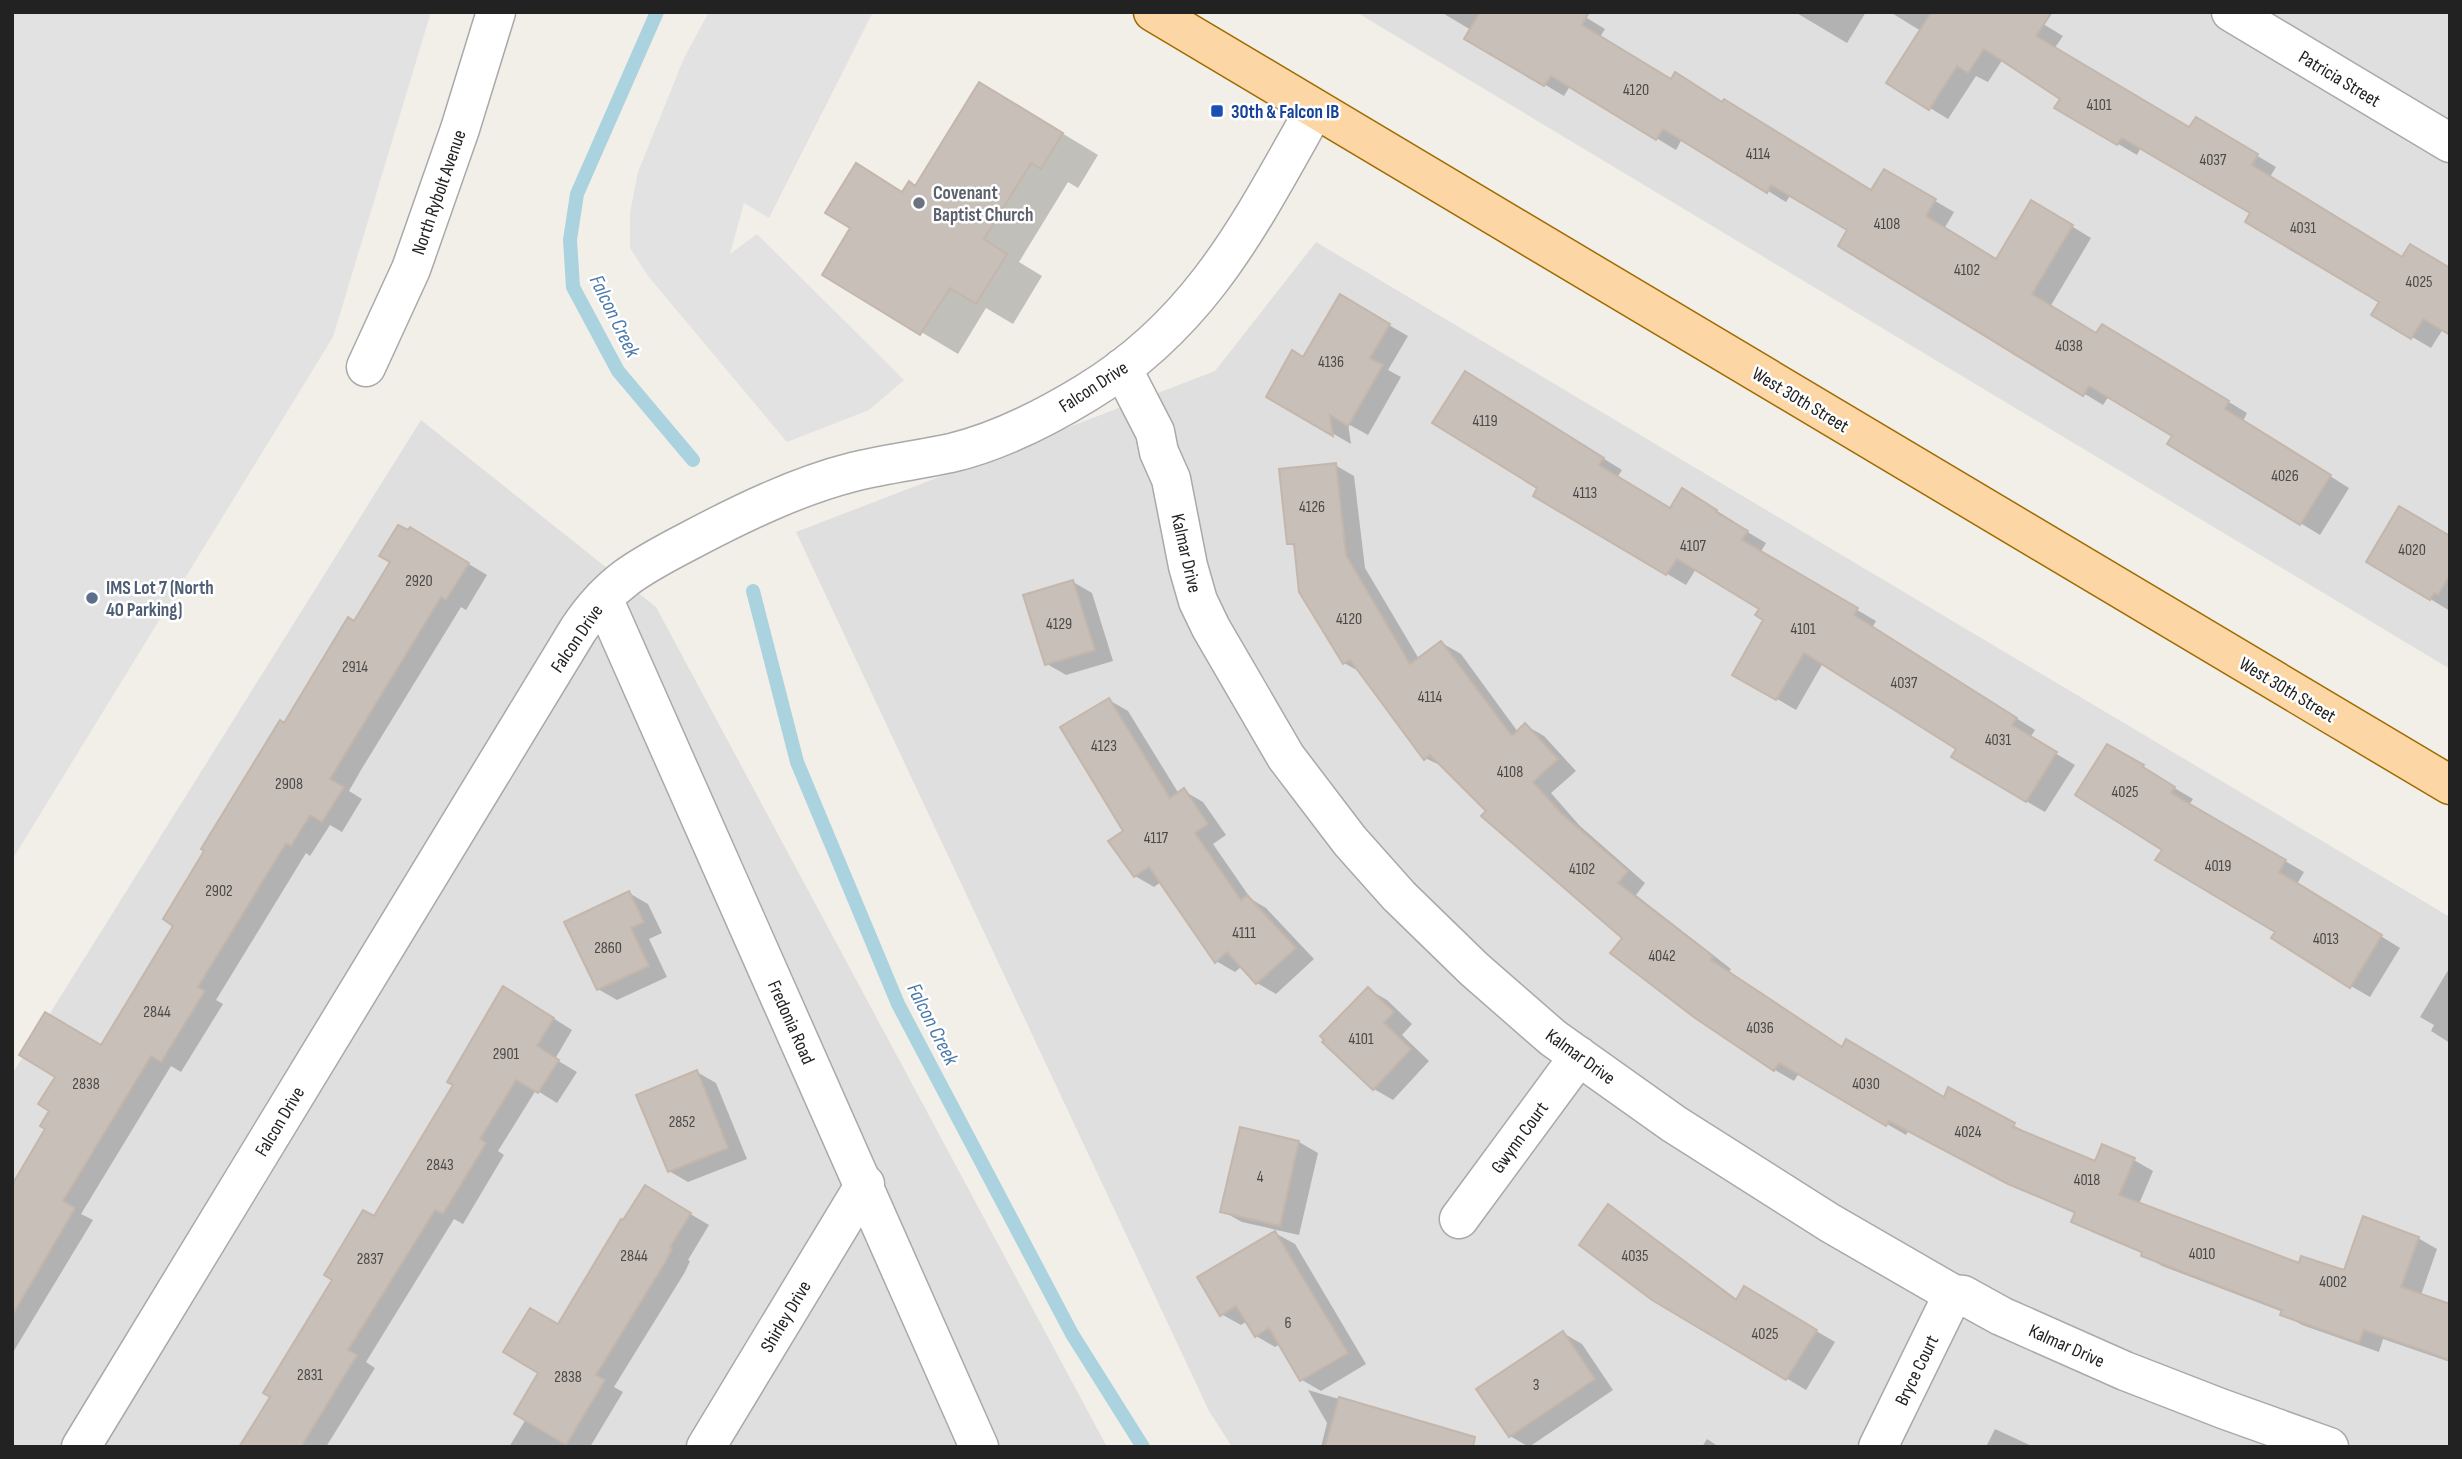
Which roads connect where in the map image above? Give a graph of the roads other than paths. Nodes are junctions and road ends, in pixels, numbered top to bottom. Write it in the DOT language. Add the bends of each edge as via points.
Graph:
graph roads {
  1 [pos="496,12"];
  2 [pos="1153,12"];
  3 [pos="2231,12"];
  4 [pos="1315,109"];
  5 [pos="2450,144"];
  6 [pos="366,367"];
  7 [pos="1122,368"];
  8 [pos="603,597"];
  9 [pos="2450,785"];
  10 [pos="1579,1056"];
  11 [pos="864,1184"];
  12 [pos="1459,1219"];
  13 [pos="1953,1294"];
  14 [pos="81,1447"];
  15 [pos="706,1447"];
  16 [pos="979,1447"];
  17 [pos="1878,1447"];
  18 [pos="2329,1447"];
  1 -- 6 [label="street, North Rybolt Avenue" via="411,269"];
  2 -- 4 [label="main road, West 30th Street"];
  3 -- 5 [label="street, Patricia Street"];
  4 -- 7 [label="street, Falcon Drive" via="1222,267 1167,329"];
  4 -- 9 [label="main road, West 30th Street"];
  7 -- 8 [label="street, Falcon Drive" via="1050,414 994,439 852,472 717,526 638,568"];
  7 -- 10 [label="street, Kalmar Drive" via="1171,479 1198,601 1286,757 1399,896 1501,994"];
  8 -- 11 [label="street, Fredonia Road"];
  8 -- 14 [label="street, Falcon Drive" via="578,630"];
  10 -- 12 [label="street, Gwynn Court"];
  10 -- 13 [label="street, Kalmar Drive" via="1674,1124"];
  11 -- 15 [label="street, Shirley Drive"];
  11 -- 16 [label="street, Fredonia Road"];
  13 -- 17 [label="street, Bryce Court"];
  13 -- 18 [label="street, Kalmar Drive" via="2125,1371"];
}
